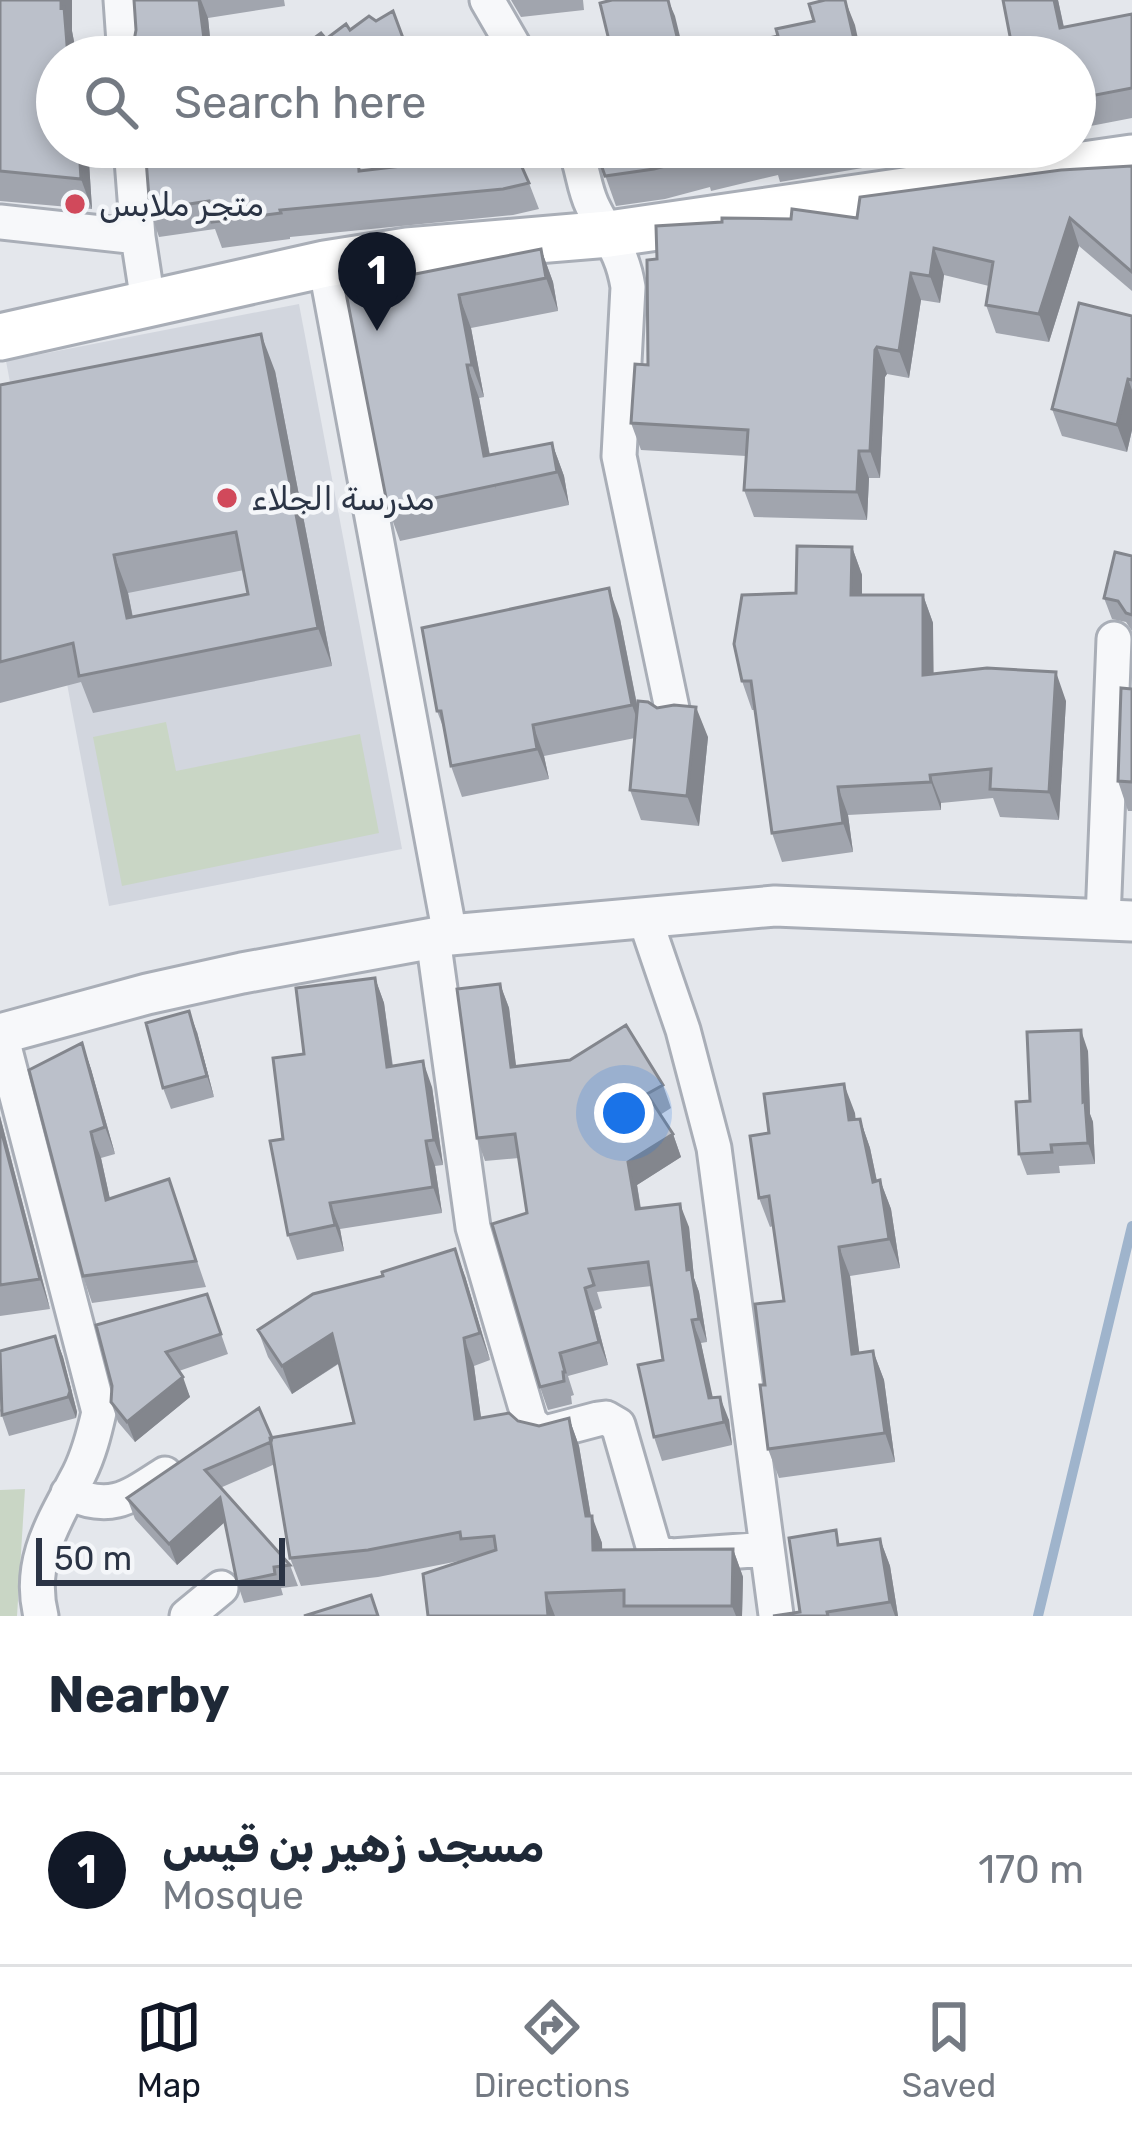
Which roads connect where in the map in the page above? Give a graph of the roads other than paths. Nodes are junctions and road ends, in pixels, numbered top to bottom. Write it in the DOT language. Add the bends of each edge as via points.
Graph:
graph roads {
  1 [pos="121,0"];
  2 [pos="487,0"];
  3 [pos="124,36"];
  4 [pos="508,36"];
  5 [pos="1132,158"];
  6 [pos="1096,163"];
  7 [pos="133,168"];
  8 [pos="580,168"];
  9 [pos="1063,168"];
  10 [pos="0,221"];
  11 [pos="609,234"];
  12 [pos="138,237"];
  13 [pos="325,264"];
  14 [pos="148,302"];
  15 [pos="0,337"];
  16 [pos="1114,639"];
  17 [pos="674,718"];
  18 [pos="644,916"];
  19 [pos="1118,921"];
  20 [pos="442,936"];
  21 [pos="0,1033"];
  22 [pos="191,1456"];
  23 [pos="68,1493"];
  24 [pos="766,1549"];
  25 [pos="221,1588"];
  26 [pos="776,1615"];
  27 [pos="41,1616"];
  28 [pos="187,1616"];
  1 -- 3 [label="street"];
  2 -- 4 [label="street"];
  5 -- 6 [label="main road"];
  7 -- 12 [label="street"];
  8 -- 11 [label="street"];
  9 -- 11 [label="main road"];
  10 -- 12 [label="street"];
  11 -- 13 [label="main road"];
  11 -- 17 [label="street" via="628,287 621,478"];
  12 -- 14 [label="street"];
  13 -- 14 [label="main road"];
  13 -- 20 [label="street"];
  14 -- 15 [label="main road"];
  16 -- 19 [label="street"];
  18 -- 19 [label="street" via="775,906"];
  18 -- 20 [label="street"];
  18 -- 24 [label="street" via="714,1148"];
  20 -- 21 [label="street" via="242,973"];
  20 -- 24 [label="street" via="473,1228 530,1422 541,1432 598,1418 618,1425 659,1552"];
  21 -- 23 [label="street" via="99,1412"];
  22 -- 23 [label="street" via="125,1499 88,1502"];
  23 -- 27 [label="street" via="40,1561"];
  24 -- 26 [label="street"];
  25 -- 28 [label="street"];
}
